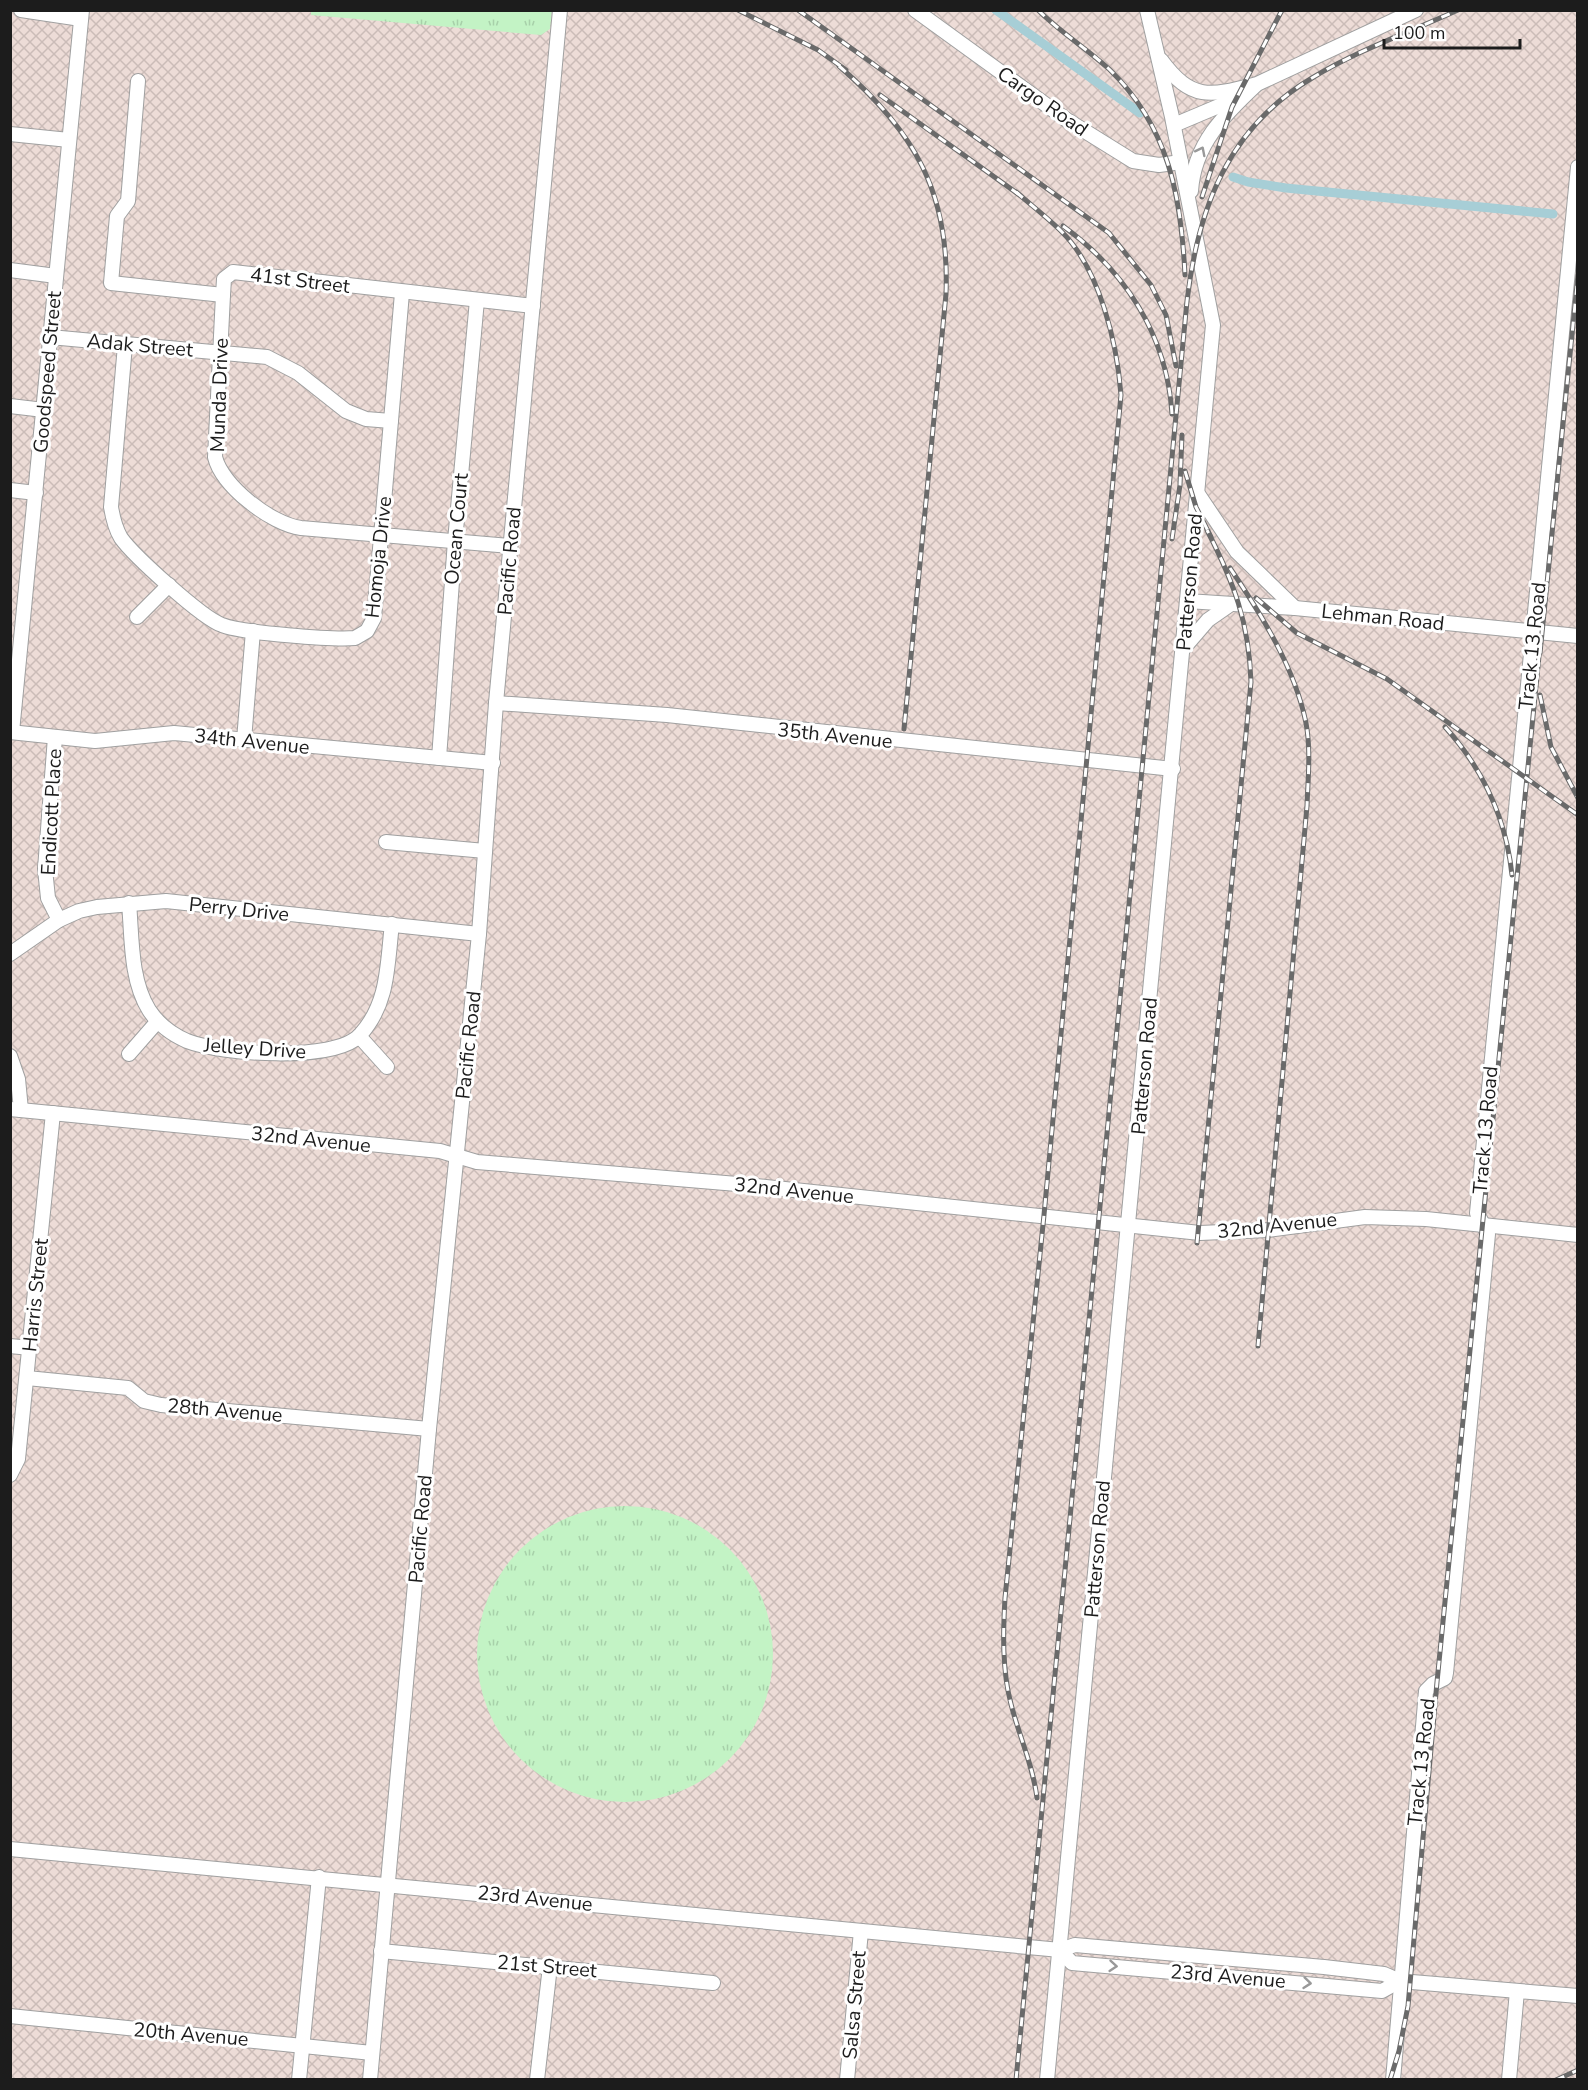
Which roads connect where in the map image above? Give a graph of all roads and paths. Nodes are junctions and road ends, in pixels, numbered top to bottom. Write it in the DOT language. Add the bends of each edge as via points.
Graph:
graph roads {
  1 [pos="21,10"];
  2 [pos="560,10"];
  3 [pos="915,10"];
  4 [pos="1147,10"];
  5 [pos="1416,10"];
  6 [pos="81,15"];
  7 [pos="1158,56"];
  8 [pos="138,81"];
  9 [pos="1257,84"];
  10 [pos="1231,91"];
  11 [pos="1245,95"];
  12 [pos="1173,121"];
  13 [pos="10,134"];
  14 [pos="69,140"];
  15 [pos="1181,162"];
  16 [pos="1578,167"];
  17 [pos="1190,207"];
  18 [pos="1575,237"];
  19 [pos="10,270"];
  20 [pos="56,276"];
  21 [pos="402,293"];
  22 [pos="223,295"];
  23 [pos="477,300"];
  24 [pos="533,306"];
  25 [pos="50,337"];
  26 [pos="124,345"];
  27 [pos="221,352"];
  28 [pos="10,406"];
  29 [pos="44,410"];
  30 [pos="391,421"];
  31 [pos="10,490"];
  32 [pos="36,493"];
  33 [pos="1198,494"];
  34 [pos="382,534"];
  35 [pos="455,541"];
  36 [pos="510,546"];
  37 [pos="169,585"];
  38 [pos="1187,601"];
  39 [pos="1231,604"];
  40 [pos="1295,608"];
  41 [pos="137,617"];
  42 [pos="254,631"];
  43 [pos="1533,632"];
  44 [pos="1578,636"];
  45 [pos="1183,649"];
  46 [pos="496,703"];
  47 [pos="11,732"];
  48 [pos="55,737"];
  49 [pos="244,740"];
  50 [pos="439,758"];
  51 [pos="493,763"];
  52 [pos="1173,769"];
  53 [pos="386,842"];
  54 [pos="485,851"];
  55 [pos="129,903"];
  56 [pos="59,920"];
  57 [pos="392,924"];
  58 [pos="479,934"];
  59 [pos="10,954"];
  60 [pos="158,1022"];
  61 [pos="359,1036"];
  62 [pos="129,1054"];
  63 [pos="10,1056"];
  64 [pos="387,1067"];
  65 [pos="16,1109"];
  66 [pos="53,1113"];
  67 [pos="457,1156"];
  68 [pos="1129,1224"];
  69 [pos="1483,1226"];
  70 [pos="1578,1234"];
  71 [pos="10,1346"];
  72 [pos="30,1348"];
  73 [pos="27,1378"];
  74 [pos="429,1430"];
  75 [pos="10,1476"];
  76 [pos="10,1849"];
  77 [pos="319,1877"];
  78 [pos="386,1884"];
  79 [pos="861,1931"];
  80 [pos="1060,1950"];
  81 [pos="381,1951"];
  82 [pos="550,1966"];
  83 [pos="1400,1981"];
  84 [pos="713,1983"];
  85 [pos="1517,1991"];
  86 [pos="1578,1996"];
  87 [pos="10,2016"];
  88 [pos="302,2045"];
  89 [pos="372,2053"];
  90 [pos="299,2079"];
  91 [pos="369,2079"];
  92 [pos="537,2079"];
  93 [pos="847,2079"];
  94 [pos="1047,2079"];
  95 [pos="1393,2079"];
  96 [pos="1509,2079"];
  1 -- 6 [label="street"];
  2 -- 24 [label="street, Pacific Road"];
  3 -- 15 [label="street, Cargo Road" via="1067,120 1133,161 1159,165"];
  4 -- 7 [label="street, Patterson Road"];
  5 -- 9 [label="street" via="1312,53"];
  6 -- 14 [label="street, Goodspeed Street"];
  7 -- 10 [label="street" via="1189,89 1208,94"];
  7 -- 12 [label="street, Patterson Road"];
  8 -- 22 [label="street, 41st Street" via="128,201 117,216 111,283"];
  9 -- 10 [label="street"];
  9 -- 11 [label="street"];
  10 -- 12 [label="street"];
  11 -- 12 [label="street"];
  17 -- 11 [label="street, one-way" via="1199,153 1219,121"];
  12 -- 15 [label="street, Patterson Road"];
  13 -- 14 [label="street"];
  14 -- 20 [label="street, Goodspeed Street"];
  15 -- 17 [label="street, Patterson Road"];
  16 -- 18 [label="street, Track 13 Road"];
  17 -- 33 [label="street, Patterson Road" via="1213,325"];
  18 -- 43 [label="street, Track 13 Road"];
  19 -- 20 [label="street"];
  20 -- 25 [label="street, Goodspeed Street"];
  21 -- 22 [label="street, 41st Street" via="233,272 225,279"];
  21 -- 23 [label="street, 41st Street"];
  21 -- 30 [label="street, Homoja Drive"];
  22 -- 27 [label="street, Munda Drive"];
  23 -- 24 [label="street, 41st Street"];
  23 -- 35 [label="street, Ocean Court"];
  24 -- 36 [label="street, Pacific Road"];
  25 -- 26 [label="street, Adak Street"];
  25 -- 29 [label="street, Goodspeed Street"];
  26 -- 27 [label="street, Adak Street"];
  26 -- 37 [label="street, Homoja Drive" via="111,502 113,519 123,540"];
  27 -- 30 [label="street, Adak Street" via="257,354 276,360 298,372 346,411 366,419"];
  27 -- 34 [label="street, Munda Drive" via="215,450 217,464 226,479 280,523"];
  28 -- 29 [label="street"];
  29 -- 32 [label="street, Goodspeed Street"];
  30 -- 34 [label="street, Homoja Drive"];
  31 -- 32 [label="street"];
  32 -- 47 [label="street, Goodspeed Street"];
  33 -- 38 [label="street, Patterson Road"];
  33 -- 40 [label="street" via="1237,552"];
  34 -- 35 [label="street, Munda Drive"];
  34 -- 42 [label="street, Homoja Drive" via="374,618 363,635 350,638"];
  35 -- 36 [label="street, Munda Drive"];
  35 -- 50 [label="street, Ocean Court"];
  36 -- 46 [label="street, Pacific Road"];
  37 -- 41 [label="street"];
  37 -- 42 [label="street, Homoja Drive" via="220,625"];
  38 -- 39 [label="street, Lehman Road"];
  38 -- 45 [label="street, Patterson Road"];
  39 -- 40 [label="street, Lehman Road"];
  39 -- 45 [label="street" via="1208,620"];
  40 -- 43 [label="street, Lehman Road"];
  42 -- 49 [label="street"];
  43 -- 44 [label="street, Lehman Road"];
  43 -- 69 [label="street, Track 13 Road" via="1477,1213"];
  45 -- 52 [label="street, Patterson Road"];
  46 -- 51 [label="street, Pacific Road"];
  46 -- 52 [label="street, 35th Avenue" via="667,716"];
  47 -- 48 [label="street, 34th Avenue"];
  48 -- 49 [label="street, 34th Avenue" via="96,741 168,732"];
  48 -- 56 [label="street, Endicott Place" via="45,868 48,898"];
  49 -- 50 [label="street, 34th Avenue"];
  50 -- 51 [label="street, 34th Avenue"];
  51 -- 54 [label="street, Pacific Road"];
  52 -- 68 [label="street, Patterson Road"];
  53 -- 54 [label="street"];
  54 -- 58 [label="street, Pacific Road"];
  55 -- 56 [label="street, Perry Drive" via="97,907"];
  55 -- 57 [label="street, Perry Drive" via="166,901"];
  55 -- 60 [label="street, Jelley Drive" via="139,986"];
  56 -- 59 [label="street, Perry Drive"];
  57 -- 58 [label="street, Perry Drive"];
  57 -- 61 [label="street, Jelley Drive" via="384,994"];
  58 -- 67 [label="street, Pacific Road"];
  60 -- 61 [label="street, Jelley Drive" via="195,1044 272,1053 321,1053"];
  60 -- 62 [label="street"];
  61 -- 64 [label="street"];
  63 -- 65 [label="street" via="18,1079"];
  65 -- 66 [label="street, 32nd Avenue"];
  66 -- 67 [label="street, 32nd Avenue" via="440,1151"];
  66 -- 72 [label="street, Harris Street"];
  67 -- 68 [label="street, 32nd Avenue" via="477,1162"];
  67 -- 74 [label="street, Pacific Road"];
  68 -- 69 [label="street, 32nd Avenue" via="1200,1233 1381,1217"];
  68 -- 80 [label="street, Patterson Road"];
  69 -- 70 [label="street, 32nd Avenue"];
  69 -- 83 [label="street, Track 13 Road" via="1488,1234 1446,1673 1445,1678 1426,1691"];
  71 -- 72 [label="street"];
  72 -- 73 [label="street, Harris Street"];
  73 -- 74 [label="street, 28th Avenue" via="128,1388 144,1401 161,1405"];
  73 -- 75 [label="street, Harris Street" via="18,1459"];
  74 -- 78 [label="street, Pacific Road"];
  76 -- 77 [label="street, 23rd Avenue"];
  77 -- 78 [label="street, 23rd Avenue"];
  77 -- 88 [label="street"];
  78 -- 79 [label="street, 23rd Avenue"];
  78 -- 81 [label="street, Pacific Road"];
  79 -- 80 [label="street, 23rd Avenue"];
  79 -- 93 [label="street, Salsa Street"];
  80 -- 83 [label="street, 23rd Avenue" via="1075,1945 1303,1965 1384,1974"];
  80 -- 94 [label="street, Patterson Road"];
  81 -- 82 [label="street, 21st Street"];
  81 -- 89 [label="street, Pacific Road"];
  82 -- 84 [label="street, 21st Street"];
  82 -- 92 [label="street"];
  83 -- 85 [label="street, 23rd Avenue"];
  83 -- 95 [label="street, Track 13 Road"];
  85 -- 86 [label="street, 23rd Avenue"];
  85 -- 96 [label="street"];
  87 -- 88 [label="street, 20th Avenue"];
  88 -- 89 [label="street, 20th Avenue"];
  88 -- 90 [label="street"];
  89 -- 91 [label="street, Pacific Road"];
}
